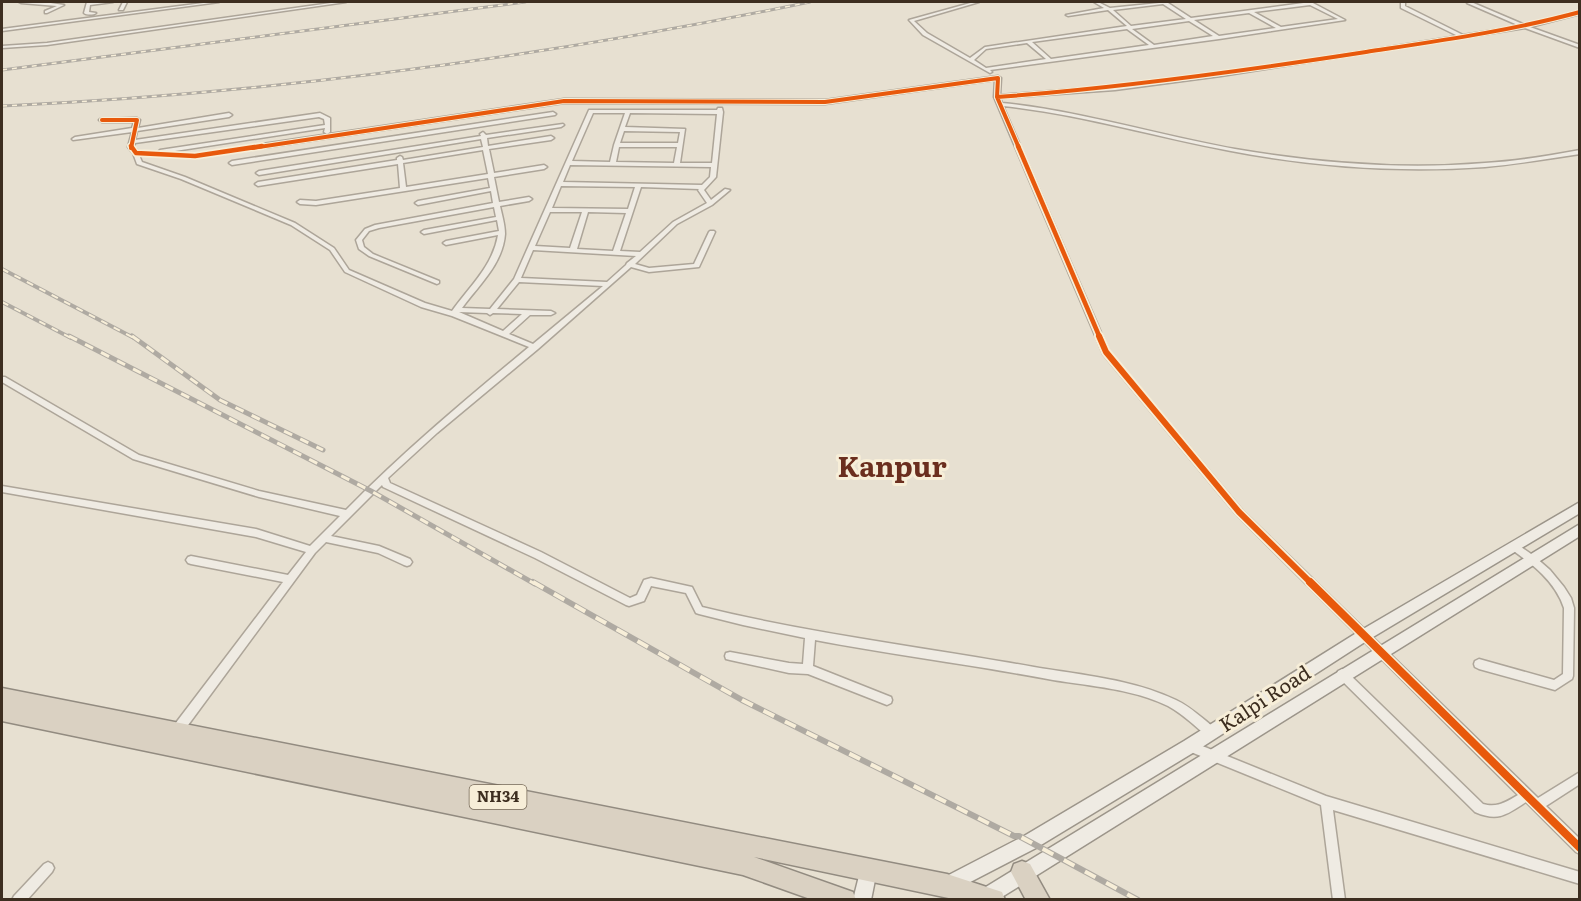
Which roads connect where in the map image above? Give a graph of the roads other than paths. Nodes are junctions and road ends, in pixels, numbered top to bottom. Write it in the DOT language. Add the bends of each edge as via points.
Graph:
graph roads {
  1 [pos="21,2"];
  2 [pos="41,2"];
  3 [pos="111,2"];
  4 [pos="125,2"];
  5 [pos="217,2"];
  6 [pos="344,2"];
  7 [pos="977,2"];
  8 [pos="1096,2"];
  9 [pos="1165,2"];
  10 [pos="1281,2"];
  11 [pos="1310,2"];
  12 [pos="1403,2"];
  13 [pos="1469,2"];
  14 [pos="89,3"];
  15 [pos="173,4"];
  16 [pos="1290,6"];
  17 [pos="121,9"];
  18 [pos="1109,9"];
  19 [pos="1251,11"];
  20 [pos="47,12"];
  21 [pos="1580,12"];
  22 [pos="86,13"];
  23 [pos="1068,15"];
  24 [pos="82,19"];
  25 [pos="1191,20"];
  26 [pos="1525,27"];
  27 [pos="1129,28"];
  28 [pos="1281,29"];
  29 [pos="2,30"];
  30 [pos="1020,35"];
  31 [pos="1463,37"];
  32 [pos="1219,38"];
  33 [pos="1028,41"];
  34 [pos="2,47"];
  35 [pos="1154,47"];
  36 [pos="1580,47"];
  37 [pos="971,60"];
  38 [pos="1050,60"];
  39 [pos="986,69"];
  40 [pos="998,78"];
  41 [pos="997,97"];
  42 [pos="722,102"];
  43 [pos="1000,104"];
  44 [pos="628,111"];
  45 [pos="720,112"];
  46 [pos="479,114"];
  47 [pos="553,114"];
  48 [pos="229,116"];
  49 [pos="102,120"];
  50 [pos="481,125"];
  51 [pos="561,125"];
  52 [pos="328,126"];
  53 [pos="396,127"];
  54 [pos="135,129"];
  55 [pos="622,129"];
  56 [pos="327,137"];
  57 [pos="484,137"];
  58 [pos="397,138"];
  59 [pos="551,138"];
  60 [pos="75,139"];
  61 [pos="311,140"];
  62 [pos="132,142"];
  63 [pos="617,145"];
  64 [pos="680,145"];
  65 [pos="486,149"];
  66 [pos="311,151"];
  67 [pos="399,151"];
  68 [pos="1580,153"];
  69 [pos="138,154"];
  70 [pos="400,162"];
  71 [pos="570,162"];
  72 [pos="232,163"];
  73 [pos="613,163"];
  74 [pos="312,164"];
  75 [pos="677,164"];
  76 [pos="716,165"];
  77 [pos="544,167"];
  78 [pos="258,172"];
  79 [pos="491,176"];
  80 [pos="258,184"];
  81 [pos="561,184"];
  82 [pos="639,186"];
  83 [pos="703,186"];
  84 [pos="494,189"];
  85 [pos="403,190"];
  86 [pos="727,190"];
  87 [pos="529,200"];
  88 [pos="300,202"];
  89 [pos="418,203"];
  90 [pos="710,204"];
  91 [pos="497,205"];
  92 [pos="550,210"];
  93 [pos="586,210"];
  94 [pos="630,211"];
  95 [pos="499,218"];
  96 [pos="424,232"];
  97 [pos="502,232"];
  98 [pos="712,232"];
  99 [pos="446,243"];
  100 [pos="532,248"];
  101 [pos="573,250"];
  102 [pos="616,252"];
  103 [pos="639,254"];
  104 [pos="629,264"];
  105 [pos="517,280"];
  106 [pos="437,282"];
  107 [pos="609,284"];
  108 [pos="455,312"];
  109 [pos="490,313"];
  110 [pos="527,313"];
  111 [pos="551,313"];
  112 [pos="504,335"];
  113 [pos="535,347"];
  114 [pos="2,379"];
  115 [pos="384,477"];
  116 [pos="2,489"];
  117 [pos="1580,507"];
  118 [pos="347,514"];
  119 [pos="1580,529"];
  120 [pos="324,538"];
  121 [pos="1514,546"];
  122 [pos="312,549"];
  123 [pos="1531,558"];
  124 [pos="191,560"];
  125 [pos="407,562"];
  126 [pos="290,579"];
  127 [pos="810,634"];
  128 [pos="1363,636"];
  129 [pos="1379,651"];
  130 [pos="730,656"];
  131 [pos="1479,664"];
  132 [pos="808,669"];
  133 [pos="1342,674"];
  134 [pos="2,697"];
  135 [pos="887,700"];
  136 [pos="2,712"];
  137 [pos="1212,733"];
  138 [pos="171,739"];
  139 [pos="1190,746"];
  140 [pos="1214,756"];
  141 [pos="1580,777"];
  142 [pos="1526,796"];
  143 [pos="1326,802"];
  144 [pos="1536,806"];
  145 [pos="1580,848"];
  146 [pos="48,868"];
  147 [pos="868,870"];
  148 [pos="1022,872"];
  149 [pos="1580,878"];
  150 [pos="947,885"];
  151 [pos="987,898"];
  152 [pos="18,900"];
  153 [pos="845,900"];
  154 [pos="862,900"];
  155 [pos="1039,900"];
  156 [pos="1339,900"];
  1 -- 2 [label="street"];
  2 -- 20 [label="street" via="62,5"];
  3 -- 14 [label="street"];
  4 -- 17 [label="street"];
  5 -- 15 [label="street"];
  6 -- 34 [label="street" via="48,44"];
  7 -- 37 [label="street" via="910,20"];
  8 -- 18 [label="street"];
  9 -- 18 [label="street"];
  9 -- 25 [label="street"];
  10 -- 16 [label="street"];
  11 -- 16 [label="street"];
  11 -- 28 [label="street" via="1343,20"];
  12 -- 31 [label="street" via="1403,7"];
  13 -- 26 [label="street"];
  14 -- 22 [label="street"];
  15 -- 17 [label="street"];
  15 -- 24 [label="street"];
  16 -- 19 [label="street"];
  17 -- 22 [label="street"];
  18 -- 23 [label="street"];
  18 -- 27 [label="street"];
  19 -- 25 [label="street"];
  19 -- 28 [label="street"];
  21 -- 26 [label="street"];
  22 -- 24 [label="street"];
  24 -- 29 [label="street"];
  25 -- 27 [label="street"];
  25 -- 32 [label="street"];
  26 -- 31 [label="street"];
  26 -- 36 [label="street"];
  27 -- 33 [label="street"];
  27 -- 35 [label="street"];
  28 -- 32 [label="street"];
  30 -- 33 [label="street"];
  31 -- 41 [label="street" via="1115,88"];
  32 -- 35 [label="street"];
  33 -- 37 [label="street" via="985,48"];
  33 -- 38 [label="street"];
  35 -- 38 [label="street"];
  37 -- 39 [label="street"];
  38 -- 39 [label="street"];
  39 -- 40 [label="street"];
  40 -- 41 [label="street"];
  40 -- 42 [label="street" via="837,101"];
  41 -- 43 [label="street"];
  42 -- 45 [label="street"];
  42 -- 46 [label="street" via="570,101"];
  43 -- 68 [label="street" via="1076,115 1210,145 1323,160 1472,165"];
  43 -- 128 [label="street" via="1106,352 1239,512"];
  44 -- 45 [label="street"];
  44 -- 55 [label="street"];
  44 -- 71 [label="street" via="591,111"];
  45 -- 76 [label="street"];
  46 -- 50 [label="street"];
  46 -- 53 [label="street"];
  47 -- 50 [label="street"];
  48 -- 54 [label="street"];
  49 -- 54 [label="street" via="135,119"];
  50 -- 57 [label="street"];
  50 -- 58 [label="street"];
  51 -- 57 [label="street"];
  52 -- 56 [label="street"];
  52 -- 62 [label="street" via="327,118 320,116"];
  52 -- 69 [label="street"];
  53 -- 56 [label="street"];
  53 -- 58 [label="street"];
  54 -- 60 [label="street"];
  54 -- 62 [label="street"];
  55 -- 63 [label="street"];
  55 -- 64 [label="street" via="682,130"];
  56 -- 61 [label="street"];
  57 -- 65 [label="street"];
  57 -- 67 [label="street"];
  58 -- 66 [label="street"];
  58 -- 67 [label="street"];
  59 -- 65 [label="street"];
  61 -- 66 [label="street"];
  61 -- 69 [label="street" via="202,156"];
  62 -- 69 [label="street" via="131,150"];
  63 -- 64 [label="street"];
  63 -- 73 [label="street"];
  64 -- 75 [label="street"];
  65 -- 70 [label="street"];
  65 -- 79 [label="street"];
  66 -- 72 [label="street"];
  66 -- 74 [label="street"];
  67 -- 70 [label="street"];
  67 -- 74 [label="street"];
  69 -- 108 [label="street" via="139,163 292,224 332,249 347,271 360,278"];
  70 -- 80 [label="street"];
  70 -- 85 [label="street"];
  71 -- 73 [label="street"];
  71 -- 81 [label="street"];
  73 -- 75 [label="street"];
  74 -- 78 [label="street"];
  75 -- 76 [label="street"];
  76 -- 83 [label="street" via="712,181"];
  77 -- 79 [label="street"];
  79 -- 84 [label="street"];
  79 -- 85 [label="street"];
  81 -- 82 [label="street"];
  81 -- 92 [label="street"];
  82 -- 83 [label="street"];
  82 -- 94 [label="street"];
  83 -- 90 [label="street" via="701,191"];
  84 -- 89 [label="street"];
  84 -- 91 [label="street"];
  85 -- 88 [label="street"];
  86 -- 90 [label="street"];
  87 -- 91 [label="street"];
  90 -- 103 [label="street" via="675,223"];
  91 -- 95 [label="street"];
  91 -- 106 [label="street" via="377,226 359,240 361,248 371,255"];
  92 -- 93 [label="street"];
  92 -- 100 [label="street"];
  93 -- 94 [label="street"];
  93 -- 101 [label="street"];
  94 -- 102 [label="street"];
  95 -- 96 [label="street"];
  95 -- 97 [label="street"];
  97 -- 99 [label="street"];
  97 -- 108 [label="street" via="499,251 487,272"];
  98 -- 104 [label="street" via="697,266 650,270"];
  100 -- 101 [label="street"];
  100 -- 105 [label="street"];
  101 -- 102 [label="street"];
  102 -- 103 [label="street"];
  103 -- 104 [label="street"];
  104 -- 107 [label="street"];
  105 -- 107 [label="street"];
  105 -- 109 [label="street"];
  107 -- 113 [label="street"];
  108 -- 109 [label="street"];
  108 -- 112 [label="street"];
  109 -- 110 [label="street"];
  110 -- 111 [label="street"];
  110 -- 112 [label="street"];
  112 -- 113 [label="street"];
  113 -- 115 [label="street"];
  114 -- 118 [label="street" via="136,457 259,494"];
  115 -- 118 [label="street"];
  115 -- 127 [label="street" via="386,485 629,602 641,598 651,582 689,590 699,610"];
  116 -- 122 [label="street" via="256,533"];
  117 -- 121 [label="main road, Kalpi Road"];
  118 -- 120 [label="street"];
  119 -- 123 [label="main road, Kalpi Road"];
  120 -- 122 [label="street"];
  120 -- 125 [label="street" via="372,548"];
  121 -- 123 [label="street"];
  121 -- 128 [label="main road, Kalpi Road"];
  122 -- 126 [label="street"];
  123 -- 129 [label="main road, Kalpi Road"];
  123 -- 131 [label="street" via="1567,598 1568,676 1556,685"];
  124 -- 126 [label="street"];
  126 -- 138 [label="street"];
  127 -- 132 [label="street"];
  127 -- 137 [label="street" via="1012,667 1147,695 1185,710"];
  128 -- 129 [label="street"];
  128 -- 137 [label="main road, Kalpi Road"];
  129 -- 133 [label="main road, Kalpi Road"];
  129 -- 142 [label="street"];
  130 -- 132 [label="street"];
  132 -- 135 [label="street"];
  133 -- 140 [label="main road, Kalpi Road"];
  133 -- 142 [label="street" via="1479,808 1499,812"];
  134 -- 138 [label="highway, NH34"];
  136 -- 138 [label="highway, NH34"];
  137 -- 139 [label="main road, Kalpi Road"];
  138 -- 147 [label="highway, NH34"];
  138 -- 153 [label="highway, NH34" via="743,864"];
  139 -- 140 [label="street"];
  139 -- 150 [label="main road, Kalpi Road" via="1030,842"];
  140 -- 143 [label="street"];
  140 -- 148 [label="main road, Kalpi Road"];
  141 -- 144 [label="street"];
  142 -- 144 [label="street"];
  143 -- 149 [label="street"];
  143 -- 156 [label="street"];
  144 -- 145 [label="street"];
  146 -- 152 [label="street"];
  147 -- 150 [label="highway, NH34"];
  147 -- 154 [label="main road"];
  148 -- 151 [label="main road, Kalpi Road"];
  148 -- 155 [label="highway"];
  150 -- 151 [label="highway, NH34"];
}
